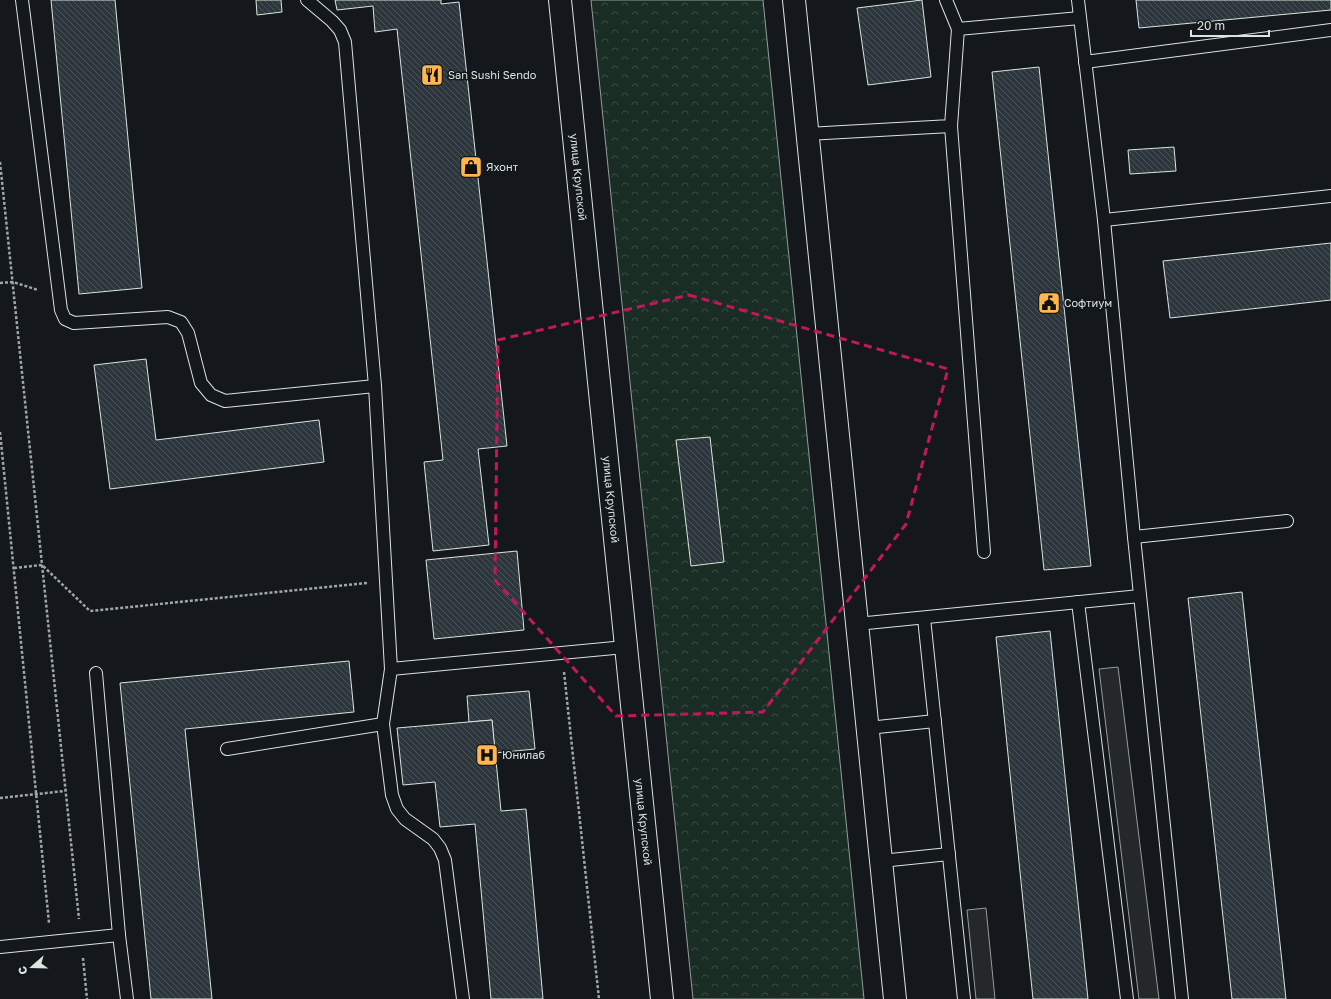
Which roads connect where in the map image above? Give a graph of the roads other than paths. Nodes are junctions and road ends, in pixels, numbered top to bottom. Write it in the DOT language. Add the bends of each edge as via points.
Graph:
graph roads {
  1 [pos="22,0"];
  2 [pos="307,0"];
  3 [pos="560,0"];
  4 [pos="794,0"];
  5 [pos="946,0"];
  6 [pos="1078,0"];
  7 [pos="1080,18"];
  8 [pos="958,29"];
  9 [pos="1331,30"];
  10 [pos="1085,62"];
  11 [pos="951,126"];
  12 [pos="807,134"];
  13 [pos="1331,196"];
  14 [pos="1104,220"];
  15 [pos="375,386"];
  16 [pos="1287,521"];
  17 [pos="1134,537"];
  18 [pos="984,552"];
  19 [pos="1140,596"];
  20 [pos="1078,602"];
  21 [pos="924,618"];
  22 [pos="857,624"];
  23 [pos="626,648"];
  24 [pos="391,669"];
  25 [pos="96,673"];
  26 [pos="935,721"];
  27 [pos="383,724"];
  28 [pos="868,728"];
  29 [pos="227,749"];
  30 [pos="949,854"];
  31 [pos="881,861"];
  32 [pos="120,935"];
  33 [pos="0,947"];
  34 [pos="127,999"];
  35 [pos="463,999"];
  36 [pos="662,999"];
  37 [pos="895,999"];
  38 [pos="964,999"];
  39 [pos="1127,999"];
  40 [pos="1182,999"];
  1 -- 15 [label="lane" via="59,296 65,319 74,323 168,316 181,322 188,333 201,383 211,395 225,401"];
  2 -- 15 [label="lane" via="340,30 345,42"];
  3 -- 23 [label="street, улица Крупской"];
  4 -- 12 [label="street"];
  5 -- 8 [label="lane"];
  6 -- 7 [label="lane"];
  7 -- 8 [label="lane"];
  7 -- 10 [label="lane"];
  8 -- 11 [label="lane"];
  9 -- 10 [label="lane"];
  10 -- 14 [label="lane"];
  11 -- 12 [label="lane"];
  11 -- 18 [label="lane"];
  12 -- 22 [label="street"];
  13 -- 14 [label="lane"];
  14 -- 17 [label="lane"];
  15 -- 24 [label="lane"];
  16 -- 17 [label="lane"];
  17 -- 19 [label="lane"];
  19 -- 20 [label="lane"];
  19 -- 40 [label="lane"];
  20 -- 21 [label="lane"];
  20 -- 39 [label="lane"];
  21 -- 22 [label="lane"];
  21 -- 26 [label="lane"];
  22 -- 28 [label="street"];
  23 -- 24 [label="lane"];
  23 -- 36 [label="street, улица Крупской"];
  24 -- 27 [label="lane"];
  25 -- 32 [label="lane"];
  26 -- 28 [label="lane"];
  26 -- 30 [label="lane"];
  27 -- 29 [label="lane"];
  27 -- 35 [label="lane" via="392,795 397,809 440,848 445,860"];
  28 -- 31 [label="street"];
  30 -- 31 [label="lane"];
  30 -- 38 [label="lane"];
  31 -- 37 [label="street"];
  32 -- 33 [label="lane"];
  32 -- 34 [label="lane"];
}
